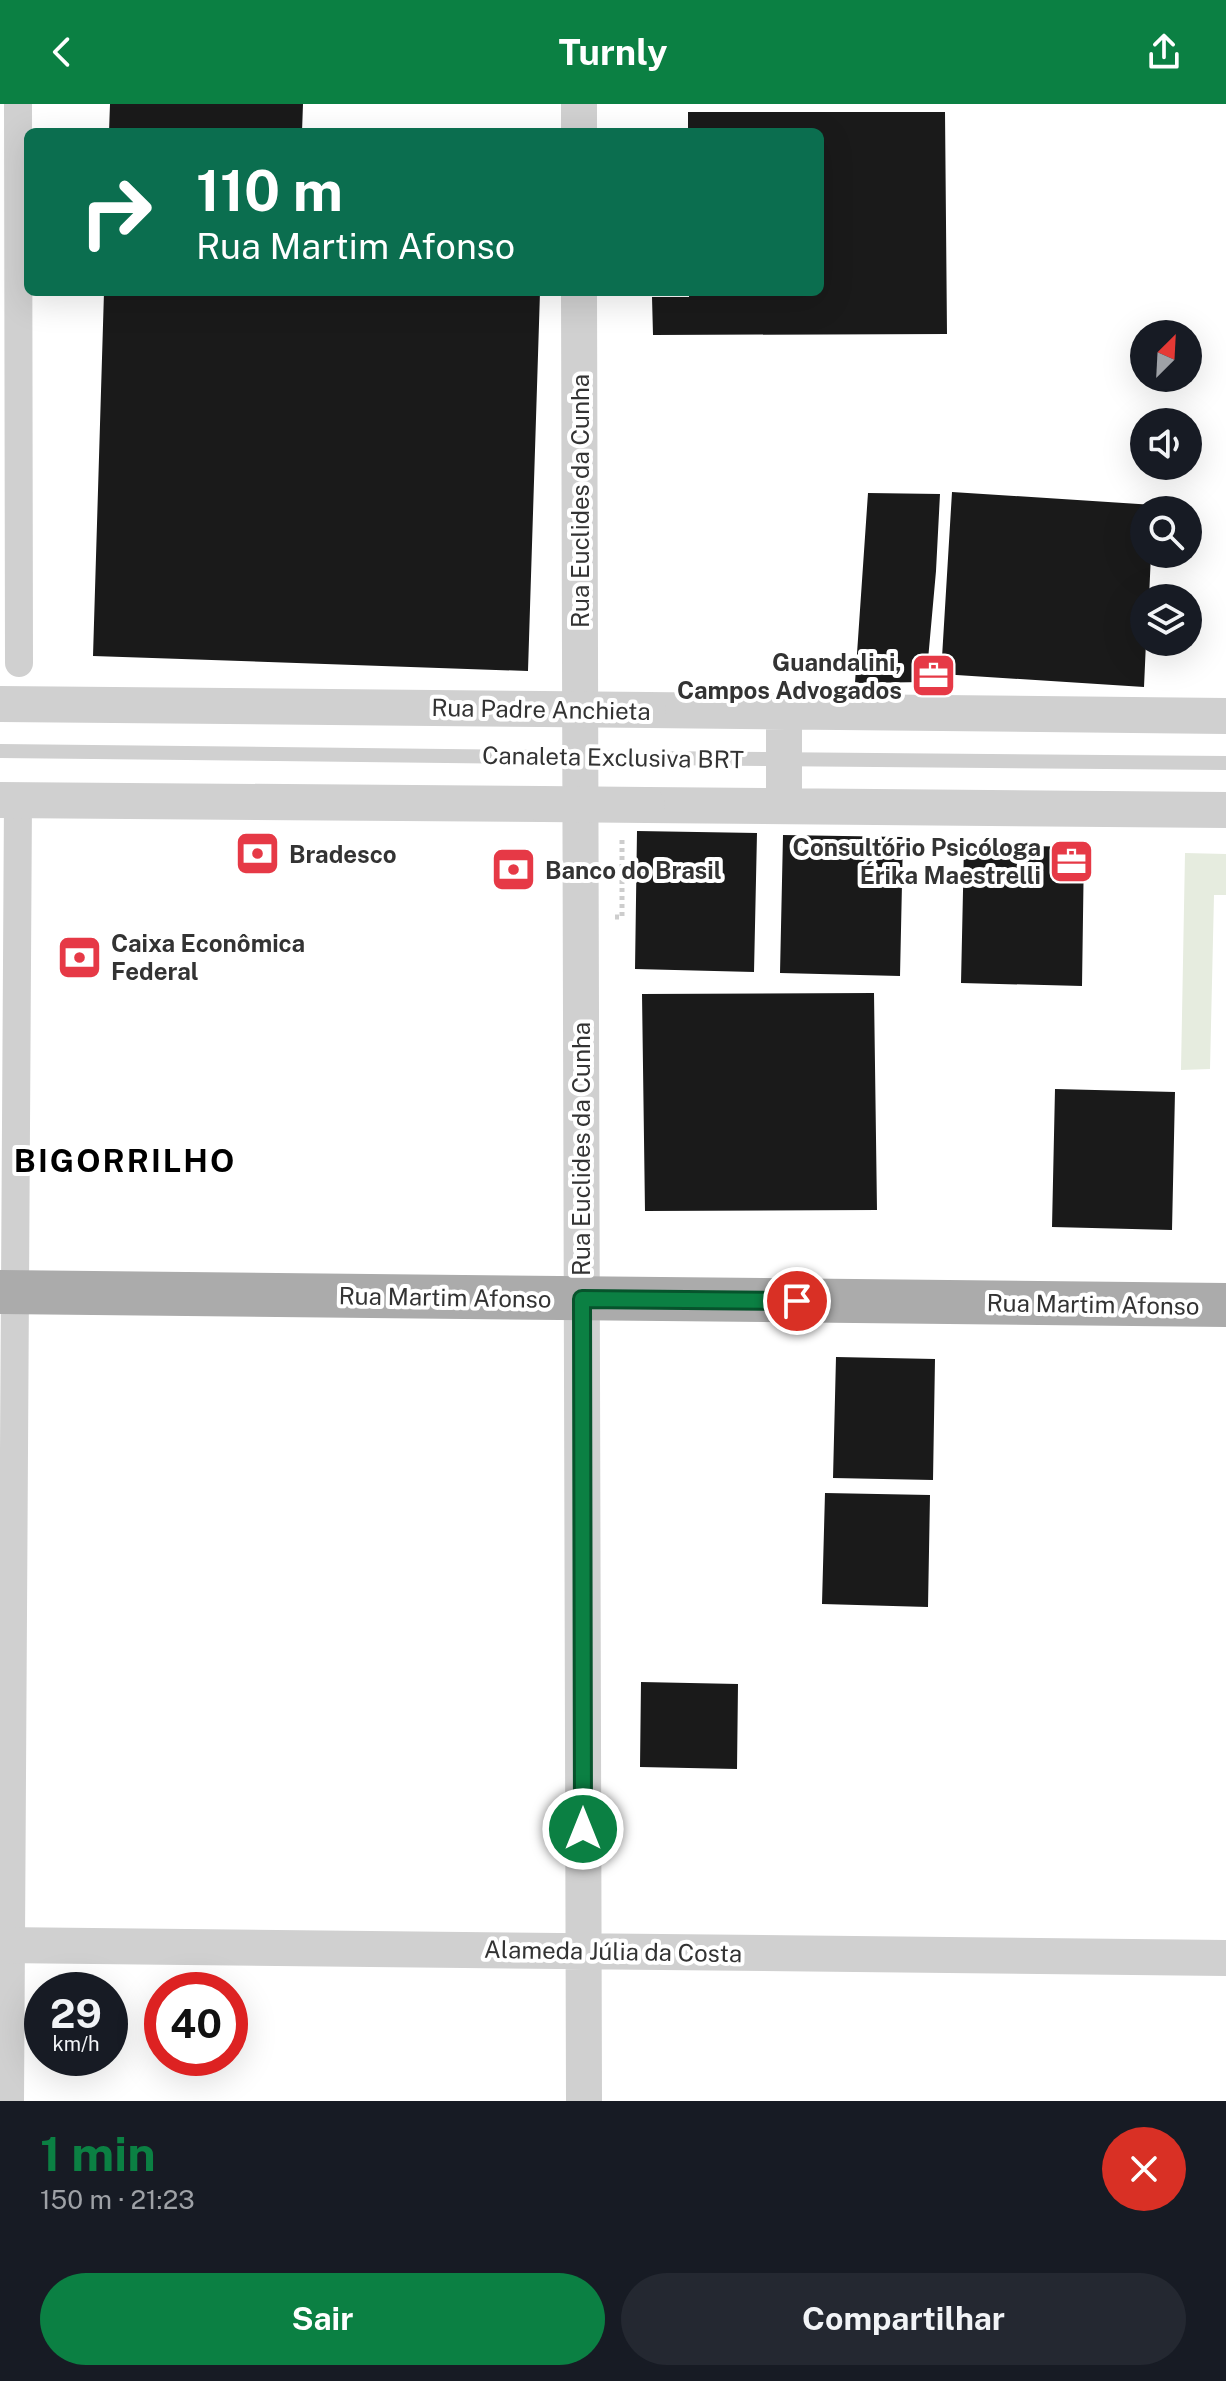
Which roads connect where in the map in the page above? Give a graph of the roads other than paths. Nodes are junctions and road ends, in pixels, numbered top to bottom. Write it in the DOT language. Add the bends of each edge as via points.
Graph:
graph roads {
  1 [pos="18,104"];
  2 [pos="579,104"];
  3 [pos="579,128"];
  4 [pos="579,296"];
  5 [pos="19,663"];
  6 [pos="0,704"];
  7 [pos="784,711"];
  8 [pos="1226,716"];
  9 [pos="0,751"];
  10 [pos="784,759"];
  11 [pos="1226,763"];
  12 [pos="9,800"];
  13 [pos="784,806"];
  14 [pos="1226,810"];
  15 [pos="8,1292"];
  16 [pos="582,1299"];
  17 [pos="1226,1305"];
  18 [pos="6,1945"];
  19 [pos="584,1951"];
  20 [pos="1226,1958"];
  21 [pos="10,2101"];
  22 [pos="584,2101"];
  1 -- 5 [label="street"];
  2 -- 3 [label="street"];
  4 -- 16 [label="street, Rua Euclides da Cunha"];
  6 -- 7 [label="street, Rua Padre Anchieta, bridge"];
  7 -- 8 [label="street, Rua Padre Anchieta"];
  7 -- 10 [label="street"];
  9 -- 10 [label="lane, Canaleta Exclusiva BRT, bridge"];
  10 -- 11 [label="lane, Canaleta Exclusiva BRT"];
  10 -- 13 [label="street"];
  12 -- 13 [label="street, bridge"];
  12 -- 15 [label="street"];
  13 -- 14 [label="street"];
  15 -- 16 [label="main road, Rua Martim Afonso"];
  15 -- 18 [label="street"];
  16 -- 17 [label="main road, Rua Martim Afonso"];
  16 -- 19 [label="street, Rua Euclides da Cunha"];
  18 -- 19 [label="street, Alameda Júlia da Costa"];
  18 -- 21 [label="street"];
  19 -- 20 [label="street, Alameda Júlia da Costa"];
  19 -- 22 [label="street, Rua Euclides da Cunha"];
}
